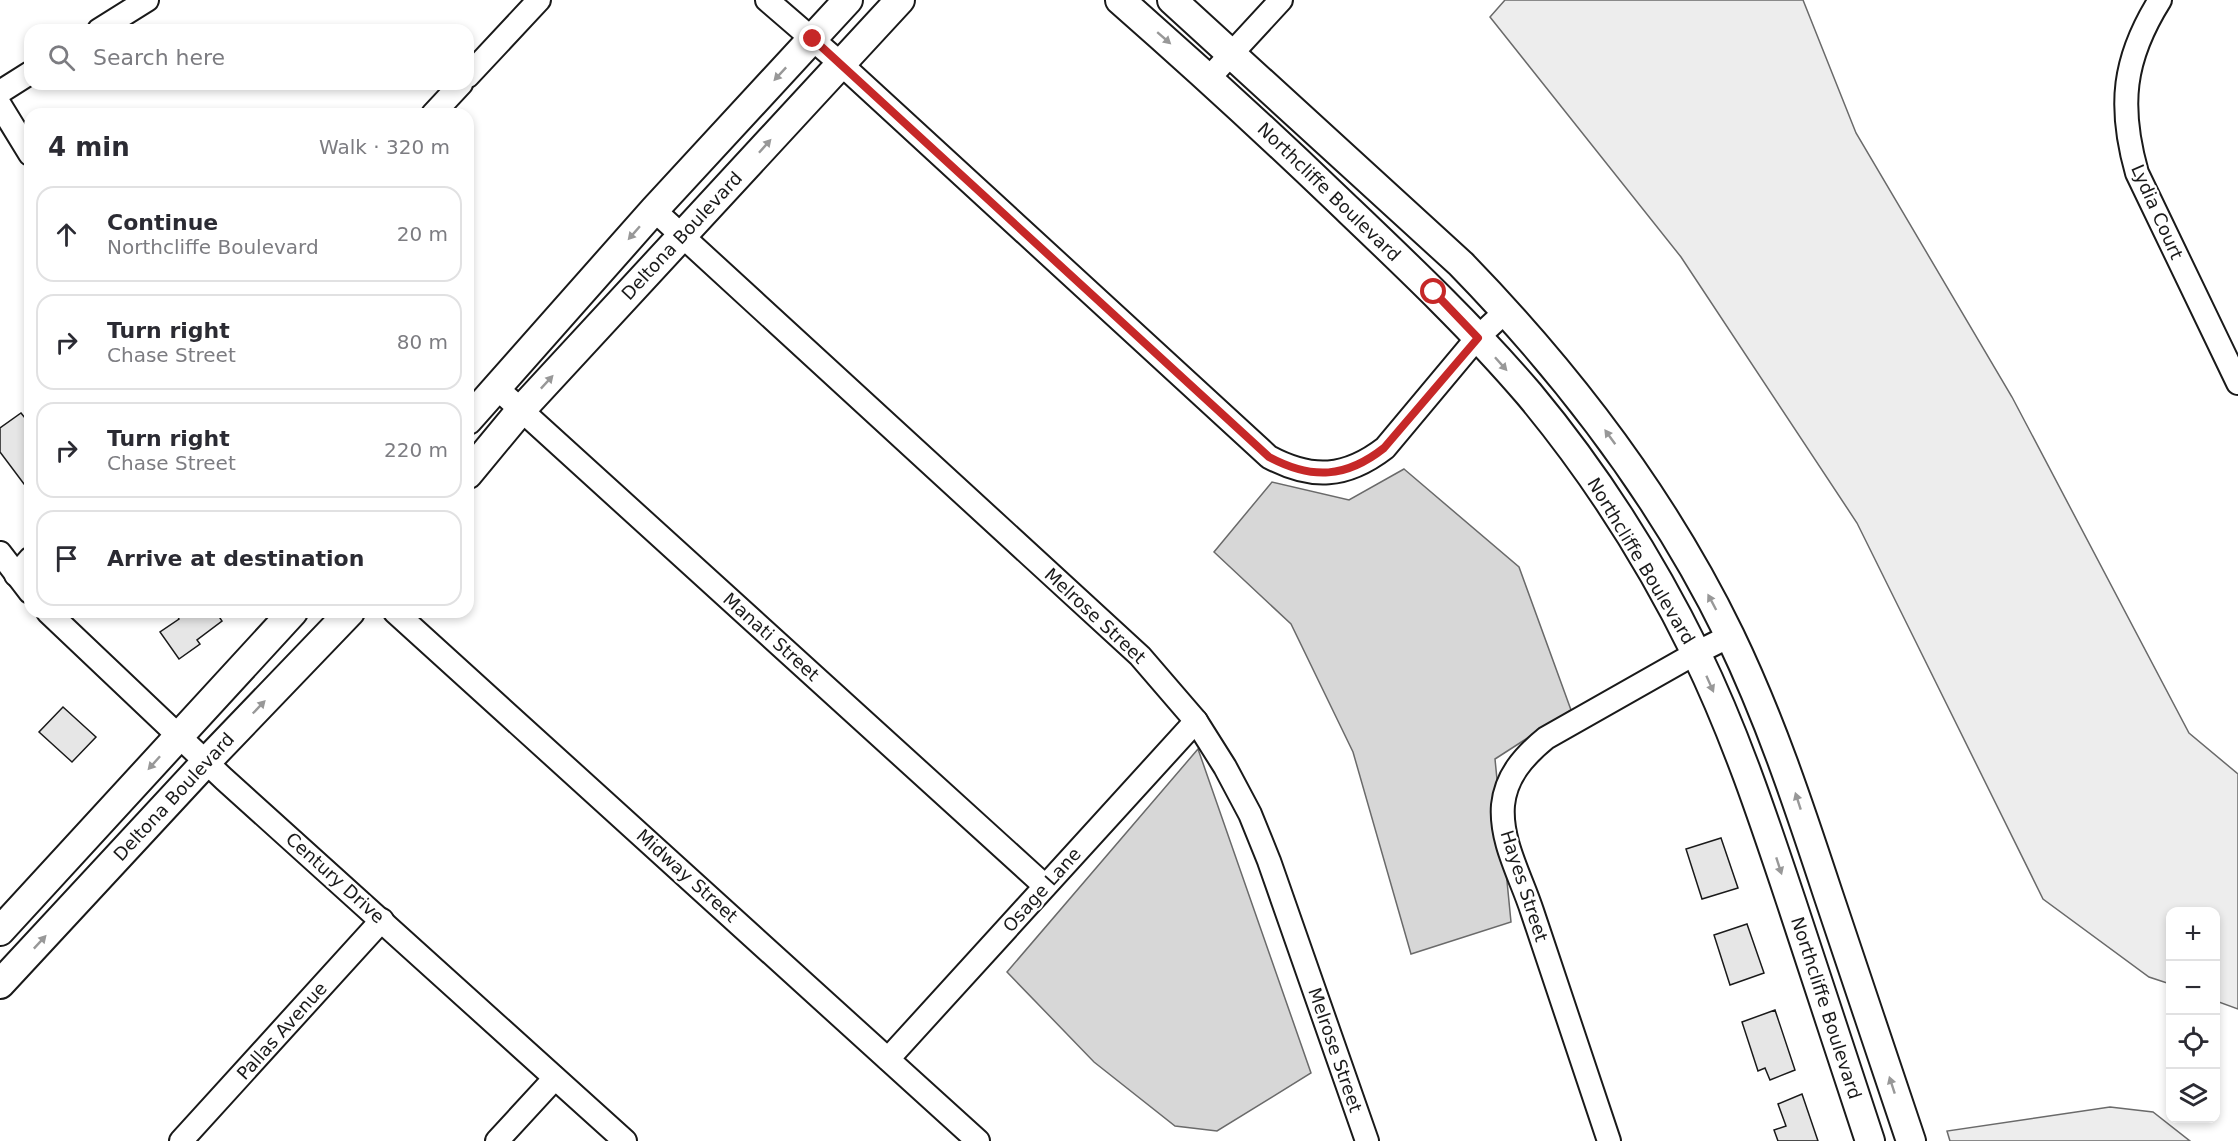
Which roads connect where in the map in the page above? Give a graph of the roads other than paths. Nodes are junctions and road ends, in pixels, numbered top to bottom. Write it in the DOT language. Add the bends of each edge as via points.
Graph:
graph roads {
  1 [pos="147,0"];
  2 [pos="538,0"];
  3 [pos="767,0"];
  4 [pos="848,0"];
  5 [pos="900,0"];
  6 [pos="1120,0"];
  7 [pos="1172,0"];
  8 [pos="1281,0"];
  9 [pos="2160,0"];
  10 [pos="109,24"];
  11 [pos="813,39"];
  12 [pos="1231,55"];
  13 [pos="840,63"];
  14 [pos="474,69"];
  15 [pos="24,78"];
  16 [pos="1209,78"];
  17 [pos="455,90"];
  18 [pos="0,92"];
  19 [pos="0,105"];
  20 [pos="439,108"];
  21 [pos="24,144"];
  22 [pos="654,210"];
  23 [pos="683,235"];
  24 [pos="1506,311"];
  25 [pos="1478,338"];
  26 [pos="2238,383"];
  27 [pos="497,388"];
  28 [pos="521,410"];
  29 [pos="474,413"];
  30 [pos="474,467"];
  31 [pos="0,554"];
  32 [pos="24,574"];
  33 [pos="54,618"];
  34 [pos="288,618"];
  35 [pos="344,618"];
  36 [pos="402,618"];
  37 [pos="1730,636"];
  38 [pos="1696,653"];
  39 [pos="1196,721"];
  40 [pos="178,736"];
  41 [pos="206,762"];
  42 [pos="1046,886"];
  43 [pos="382,920"];
  44 [pos="0,931"];
  45 [pos="0,984"];
  46 [pos="888,1059"];
  47 [pos="555,1078"];
  48 [pos="180,1141"];
  49 [pos="497,1141"];
  50 [pos="625,1141"];
  51 [pos="978,1141"];
  52 [pos="1367,1141"];
  53 [pos="1609,1141"];
  54 [pos="1870,1141"];
  55 [pos="1911,1141"];
  1 -- 10 [label="street"];
  2 -- 14 [label="street"];
  3 -- 11 [label="street"];
  4 -- 11 [label="main road, Deltona Boulevard"];
  5 -- 13 [label="main road, Deltona Boulevard"];
  6 -- 16 [label="main road, Northcliffe Boulevard, one-way"];
  7 -- 12 [label="main road, Northcliffe Boulevard"];
  8 -- 12 [label="street"];
  9 -- 26 [label="street, Lydia Court" via="2134,49 2125,109 2128,142 2137,173"];
  11 -- 13 [label="street"];
  11 -- 22 [label="main road, Deltona Boulevard, one-way"];
  12 -- 16 [label="street"];
  12 -- 24 [label="main road, Northcliffe Boulevard" via="1461,264"];
  23 -- 13 [label="main road, Deltona Boulevard, one-way"];
  13 -- 25 [label="street" via="1269,457 1288,467 1309,473 1334,473 1370,459 1384,448"];
  15 -- 18 [label="street"];
  16 -- 25 [label="main road, Northcliffe Boulevard"];
  17 -- 20 [label="street"];
  19 -- 21 [label="street"];
  22 -- 23 [label="street, Melrose Street"];
  22 -- 27 [label="main road, Deltona Boulevard, one-way"];
  28 -- 23 [label="main road, Deltona Boulevard, one-way"];
  23 -- 39 [label="street, Melrose Street" via="1140,656"];
  24 -- 25 [label="street"];
  37 -- 24 [label="main road, Northcliffe Boulevard, one-way" via="1658,507 1612,439"];
  25 -- 38 [label="main road, Northcliffe Boulevard, one-way" via="1529,395 1626,528"];
  27 -- 28 [label="street, Manati Street"];
  27 -- 29 [label="main road, Deltona Boulevard"];
  28 -- 30 [label="main road, Deltona Boulevard"];
  28 -- 42 [label="street, Manati Street"];
  31 -- 32 [label="street"];
  33 -- 40 [label="street, Century Drive"];
  34 -- 40 [label="main road, Deltona Boulevard"];
  41 -- 35 [label="main road, Deltona Boulevard, one-way"];
  36 -- 46 [label="street, Midway Street"];
  37 -- 38 [label="street, Hayes Street"];
  55 -- 37 [label="main road, Northcliffe Boulevard, one-way" via="1792,785"];
  38 -- 53 [label="street, Hayes Street" via="1546,738 1518,765 1503,806 1509,848"];
  38 -- 54 [label="main road, Northcliffe Boulevard, one-way" via="1756,798"];
  39 -- 42 [label="street, Osage Lane"];
  39 -- 52 [label="street, Melrose Street" via="1250,814"];
  40 -- 41 [label="street, Century Drive"];
  40 -- 44 [label="main road, Deltona Boulevard, one-way"];
  41 -- 43 [label="street, Century Drive"];
  45 -- 41 [label="main road, Deltona Boulevard, one-way"];
  42 -- 46 [label="street, Osage Lane"];
  43 -- 47 [label="street, Century Drive"];
  43 -- 48 [label="street, Pallas Avenue"];
  46 -- 51 [label="street, Midway Street"];
  47 -- 49 [label="street"];
  47 -- 50 [label="street, Century Drive"];
}
